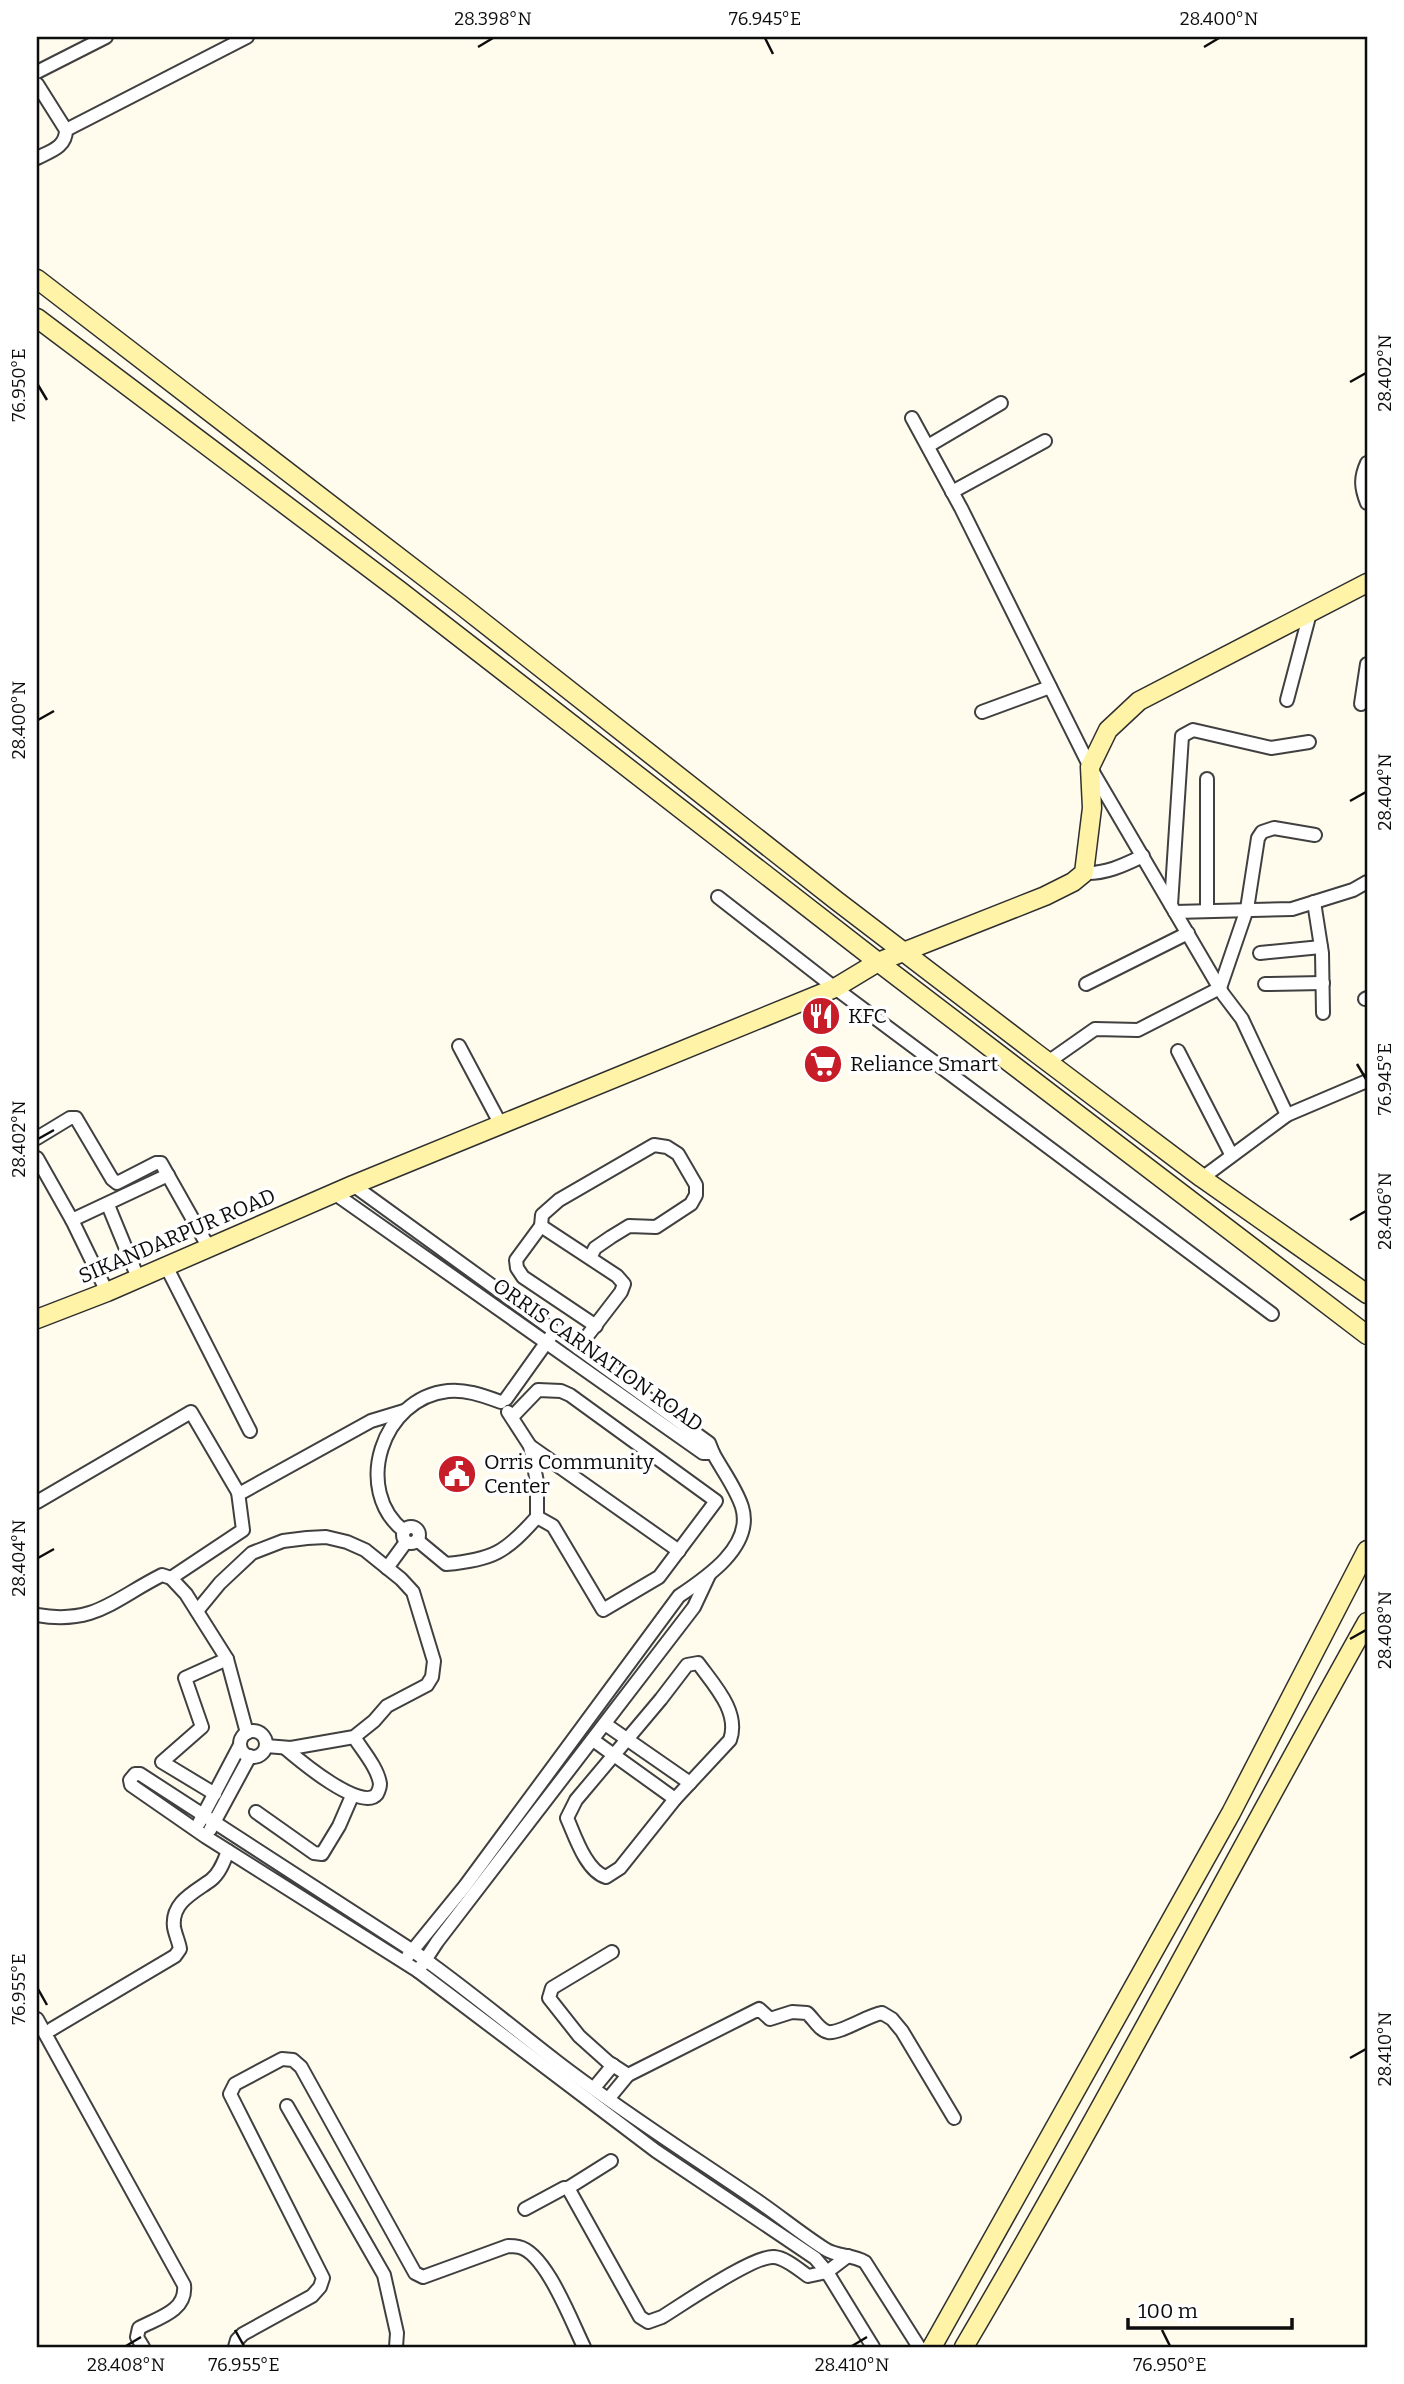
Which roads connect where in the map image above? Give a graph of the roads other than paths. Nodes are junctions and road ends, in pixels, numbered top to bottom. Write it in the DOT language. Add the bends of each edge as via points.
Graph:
graph roads {
  1 [pos="106,37"];
  2 [pos="247,37"];
  3 [pos="37,72"];
  4 [pos="37,84"];
  5 [pos="66,130"];
  6 [pos="37,158"];
  7 [pos="37,279"];
  8 [pos="37,318"];
  9 [pos="1001,403"];
  10 [pos="912,418"];
  11 [pos="1045,440"];
  12 [pos="928,446"];
  13 [pos="1367,463"];
  14 [pos="952,492"];
  15 [pos="1367,503"];
  16 [pos="1367,583"];
  17 [pos="1310,613"];
  18 [pos="1367,664"];
  19 [pos="1050,687"];
  20 [pos="1287,700"];
  21 [pos="1361,704"];
  22 [pos="982,712"];
  23 [pos="1309,742"];
  24 [pos="1090,766"];
  25 [pos="1207,779"];
  26 [pos="1315,835"];
  27 [pos="1143,856"];
  28 [pos="1084,873"];
  29 [pos="1367,882"];
  30 [pos="718,897"];
  31 [pos="1314,902"];
  32 [pos="1173,909"];
  33 [pos="1247,909"];
  34 [pos="1207,910"];
  35 [pos="1188,933"];
  36 [pos="1321,947"];
  37 [pos="905,950"];
  38 [pos="1260,953"];
  39 [pos="878,962"];
  40 [pos="1323,983"];
  41 [pos="1086,984"];
  42 [pos="1265,984"];
  43 [pos="835,988"];
  44 [pos="1220,988"];
  45 [pos="1322,1013"];
  46 [pos="459,1046"];
  47 [pos="1178,1051"];
  48 [pos="1048,1062"];
  49 [pos="1367,1081"];
  50 [pos="1287,1115"];
  51 [pos="501,1125"];
  52 [pos="37,1138"];
  53 [pos="1231,1154"];
  54 [pos="37,1157"];
  55 [pos="169,1175"];
  56 [pos="1202,1178"];
  57 [pos="353,1185"];
  58 [pos="334,1193"];
  59 [pos="108,1205"];
  60 [pos="72,1220"];
  61 [pos="541,1226"];
  62 [pos="209,1248"];
  63 [pos="590,1258"];
  64 [pos="166,1266"];
  65 [pos="138,1278"];
  66 [pos="107,1292"];
  67 [pos="1367,1294"];
  68 [pos="1272,1314"];
  69 [pos="37,1319"];
  70 [pos="596,1326"];
  71 [pos="558,1334"];
  72 [pos="1367,1335"];
  73 [pos="550,1345"];
  74 [pos="578,1348"];
  75 [pos="508,1406"];
  76 [pos="404,1411"];
  77 [pos="250,1431"];
  78 [pos="530,1446"];
  79 [pos="713,1453"];
  80 [pos="237,1492"];
  81 [pos="37,1502"];
  82 [pos="537,1517"];
  83 [pos="409,1538"];
  84 [pos="1367,1550"];
  85 [pos="679,1551"];
  86 [pos="387,1568"];
  87 [pos="709,1575"];
  88 [pos="171,1577"];
  89 [pos="197,1611"];
  90 [pos="37,1615"];
  91 [pos="1367,1622"];
  92 [pos="227,1658"];
  93 [pos="605,1724"];
  94 [pos="247,1732"];
  95 [pos="354,1737"];
  96 [pos="626,1738"];
  97 [pos="593,1740"];
  98 [pos="240,1745"];
  99 [pos="266,1746"];
  100 [pos="285,1748"];
  101 [pos="613,1754"];
  102 [pos="250,1756"];
  103 [pos="690,1783"];
  104 [pos="215,1794"];
  105 [pos="352,1796"];
  106 [pos="675,1799"];
  107 [pos="256,1812"];
  108 [pos="209,1820"];
  109 [pos="195,1829"];
  110 [pos="206,1837"];
  111 [pos="228,1851"];
  112 [pos="413,1951"];
  113 [pos="612,1952"];
  114 [pos="426,1960"];
  115 [pos="403,1961"];
  116 [pos="418,1971"];
  117 [pos="37,2019"];
  118 [pos="52,2029"];
  119 [pos="613,2065"];
  120 [pos="628,2075"];
  121 [pos="573,2081"];
  122 [pos="594,2088"];
  123 [pos="609,2098"];
  124 [pos="287,2106"];
  125 [pos="954,2118"];
  126 [pos="611,2161"];
  127 [pos="1024,2182"];
  128 [pos="568,2188"];
  129 [pos="1051,2195"];
  130 [pos="526,2209"];
  131 [pos="848,2256"];
  132 [pos="827,2272"];
  133 [pos="143,2347"];
  134 [pos="235,2347"];
  135 [pos="396,2347"];
  136 [pos="584,2347"];
  137 [pos="873,2347"];
  138 [pos="919,2347"];
  139 [pos="932,2347"];
  140 [pos="964,2347"];
  1 -- 3 [label="street"];
  2 -- 5 [label="street"];
  4 -- 5 [label="street"];
  5 -- 6 [label="street" via="59,147"];
  7 -- 37 [label="street"];
  8 -- 39 [label="street" via="400,591"];
  9 -- 12 [label="street"];
  10 -- 12 [label="street"];
  11 -- 14 [label="street"];
  12 -- 14 [label="street"];
  13 -- 15 [label="street" via="1361,475"];
  14 -- 19 [label="street"];
  16 -- 17 [label="street"];
  17 -- 20 [label="street"];
  17 -- 24 [label="street" via="1139,701 1108,730"];
  18 -- 21 [label="street"];
  19 -- 22 [label="street"];
  19 -- 24 [label="street"];
  23 -- 32 [label="street" via="1271,748 1193,730 1182,736"];
  24 -- 27 [label="street"];
  24 -- 28 [label="street"];
  25 -- 34 [label="street"];
  26 -- 33 [label="street" via="1274,828 1262,832"];
  27 -- 28 [label="street" via="1114,869"];
  27 -- 32 [label="street"];
  28 -- 37 [label="street, SIKANDARPUR ROAD" via="1045,896"];
  29 -- 31 [label="street"];
  30 -- 43 [label="street"];
  31 -- 33 [label="street" via="1292,909"];
  31 -- 36 [label="street"];
  32 -- 34 [label="street"];
  32 -- 35 [label="street"];
  33 -- 34 [label="street"];
  33 -- 44 [label="street"];
  35 -- 41 [label="street"];
  35 -- 44 [label="street"];
  36 -- 38 [label="street"];
  36 -- 40 [label="street"];
  37 -- 39 [label="street, SIKANDARPUR ROAD"];
  37 -- 48 [label="street"];
  39 -- 43 [label="street, SIKANDARPUR ROAD"];
  39 -- 72 [label="street"];
  40 -- 42 [label="street"];
  40 -- 45 [label="street"];
  43 -- 51 [label="street, SIKANDARPUR ROAD"];
  43 -- 68 [label="street"];
  44 -- 48 [label="street" via="1138,1030 1095,1029"];
  44 -- 50 [label="street" via="1242,1019"];
  46 -- 51 [label="street"];
  47 -- 53 [label="street"];
  48 -- 56 [label="street"];
  49 -- 50 [label="street"];
  50 -- 53 [label="street"];
  51 -- 57 [label="street, SIKANDARPUR ROAD"];
  52 -- 55 [label="street" via="74,1117 114,1182 156,1163"];
  53 -- 56 [label="street"];
  54 -- 60 [label="street"];
  55 -- 59 [label="street"];
  55 -- 62 [label="street"];
  56 -- 67 [label="street"];
  57 -- 58 [label="street, SIKANDARPUR ROAD"];
  57 -- 71 [label="street, ORRIS CARNATION ROAD"];
  58 -- 62 [label="street, SIKANDARPUR ROAD"];
  58 -- 73 [label="street, ORRIS CARNATION ROAD"];
  59 -- 60 [label="street"];
  59 -- 65 [label="street"];
  60 -- 66 [label="street"];
  61 -- 63 [label="street"];
  61 -- 63 [label="street" via="542,1215 559,1200 654,1144 678,1154 696,1185 691,1204 656,1227 629,1226 595,1248"];
  61 -- 70 [label="street" via="516,1260 517,1268 523,1277"];
  62 -- 64 [label="street, SIKANDARPUR ROAD"];
  63 -- 70 [label="street" via="624,1284"];
  64 -- 65 [label="street, SIKANDARPUR ROAD"];
  64 -- 77 [label="street"];
  65 -- 66 [label="street, SIKANDARPUR ROAD"];
  66 -- 69 [label="street, SIKANDARPUR ROAD"];
  70 -- 74 [label="street"];
  71 -- 73 [label="street"];
  71 -- 74 [label="street, ORRIS CARNATION ROAD"];
  73 -- 75 [label="street"];
  73 -- 79 [label="street, ORRIS CARNATION ROAD" via="703,1453"];
  74 -- 79 [label="street, ORRIS CARNATION ROAD" via="709,1443"];
  75 -- 76 [label="street" via="475,1393 448,1391 419,1400"];
  75 -- 78 [label="street"];
  75 -- 85 [label="street" via="538,1390 570,1395 716,1501"];
  76 -- 80 [label="street" via="371,1420"];
  76 -- 83 [label="street" via="385,1436 378,1469 381,1504"];
  78 -- 82 [label="street"];
  78 -- 85 [label="street"];
  79 -- 87 [label="street" via="742,1505 744,1526 732,1550"];
  80 -- 81 [label="street" via="191,1412"];
  80 -- 88 [label="street" via="243,1530"];
  82 -- 83 [label="street" via="496,1555 471,1562 446,1564"];
  82 -- 85 [label="street" via="553,1526 603,1610 659,1577"];
  83 -- 86 [label="street"];
  84 -- 127 [label="street" via="1231,1813"];
  86 -- 89 [label="street" via="365,1549 347,1542 326,1537 283,1541 252,1553"];
  86 -- 95 [label="street" via="413,1592 434,1661 432,1677 427,1685 387,1706"];
  87 -- 93 [label="street" via="694,1607"];
  87 -- 112 [label="street" via="679,1596"];
  88 -- 89 [label="street"];
  88 -- 90 [label="street" via="162,1575 85,1616"];
  89 -- 92 [label="street"];
  91 -- 129 [label="street"];
  92 -- 94 [label="street"];
  92 -- 104 [label="street" via="185,1678 202,1727 162,1762"];
  93 -- 96 [label="street"];
  93 -- 97 [label="street"];
  94 -- 98 [label="street"];
  94 -- 99 [label="street" via="258,1732"];
  95 -- 100 [label="street"];
  95 -- 105 [label="street" via="380,1785 372,1799"];
  96 -- 101 [label="street"];
  96 -- 103 [label="street"];
  96 -- 103 [label="street" via="687,1665 698,1663 732,1716 733,1731"];
  97 -- 101 [label="street"];
  97 -- 114 [label="street"];
  98 -- 102 [label="street"];
  98 -- 104 [label="street"];
  99 -- 100 [label="street"];
  99 -- 102 [label="street" via="257,1756"];
  100 -- 105 [label="street"];
  101 -- 106 [label="street"];
  101 -- 106 [label="street" via="567,1818 600,1875 606,1877 620,1868"];
  102 -- 108 [label="street"];
  103 -- 106 [label="street"];
  104 -- 108 [label="street"];
  105 -- 107 [label="street" via="322,1854"];
  108 -- 109 [label="street"];
  108 -- 109 [label="street" via="140,1774 130,1780 132,1788"];
  108 -- 110 [label="street"];
  108 -- 112 [label="street"];
  109 -- 110 [label="street"];
  110 -- 111 [label="street"];
  111 -- 115 [label="street"];
  111 -- 118 [label="street" via="211,1880 181,1903 175,1915 180,1949 175,1956"];
  112 -- 114 [label="street"];
  112 -- 115 [label="street"];
  113 -- 119 [label="street" via="552,1988 549,1998 579,2036"];
  114 -- 116 [label="street"];
  114 -- 121 [label="street"];
  115 -- 116 [label="street"];
  116 -- 121 [label="street"];
  117 -- 133 [label="street" via="184,2285 178,2308 139,2328 137,2337"];
  119 -- 120 [label="street"];
  119 -- 122 [label="street"];
  120 -- 123 [label="street"];
  120 -- 125 [label="street" via="759,2009 770,2019 807,2013 828,2032 882,2013 902,2031"];
  121 -- 122 [label="street"];
  121 -- 132 [label="street" via="656,2151 815,2258"];
  122 -- 123 [label="street"];
  123 -- 131 [label="street" via="824,2249"];
  124 -- 135 [label="street" via="384,2275"];
  126 -- 128 [label="street"];
  127 -- 129 [label="street"];
  127 -- 139 [label="street"];
  128 -- 130 [label="street"];
  128 -- 132 [label="street" via="640,2317 648,2322 763,2259 784,2260 808,2276"];
  129 -- 140 [label="street"];
  131 -- 132 [label="street"];
  131 -- 138 [label="street" via="859,2258 870,2268"];
  132 -- 137 [label="street"];
  134 -- 136 [label="street" via="243,2334 312,2296 323,2278 230,2094 234,2084 282,2059 301,2067 415,2273 423,2277 508,2246 520,2246 546,2270"];
}
